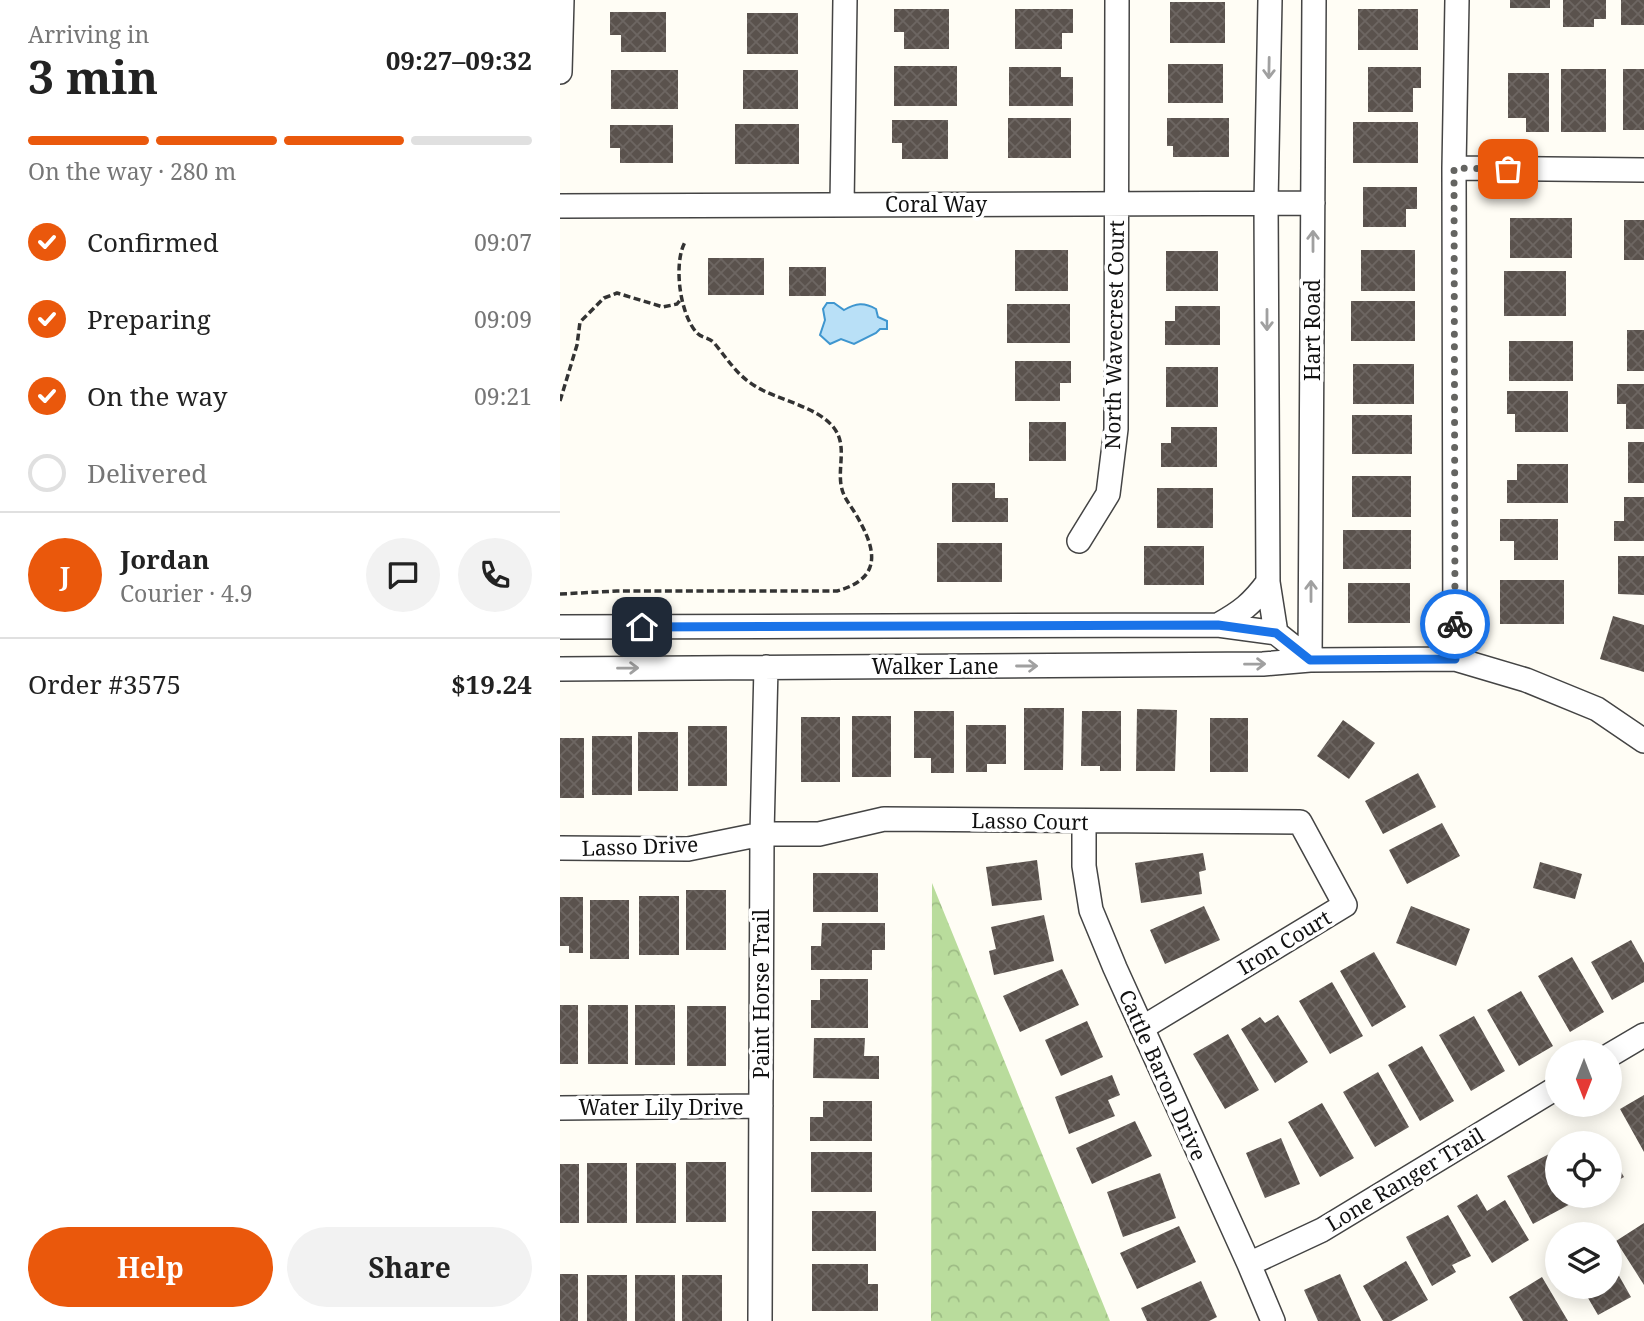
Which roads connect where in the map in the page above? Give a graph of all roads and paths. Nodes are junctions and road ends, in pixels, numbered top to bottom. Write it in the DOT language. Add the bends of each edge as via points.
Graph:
graph roads {
  1 [pos="562,0"];
  2 [pos="845,0"];
  3 [pos="1117,0"];
  4 [pos="1270,0"];
  5 [pos="1314,0"];
  6 [pos="1457,0"];
  7 [pos="560,72"];
  8 [pos="1454,168"];
  9 [pos="1644,170"];
  10 [pos="1116,203"];
  11 [pos="1266,203"];
  12 [pos="1313,203"];
  13 [pos="842,205"];
  14 [pos="560,206"];
  15 [pos="685,243"];
  16 [pos="681,299"];
  17 [pos="560,401"];
  18 [pos="1079,541"];
  19 [pos="1268,582"];
  20 [pos="560,594"];
  21 [pos="1218,625"];
  22 [pos="560,627"];
  23 [pos="1276,633"];
  24 [pos="1455,659"];
  25 [pos="1310,660"];
  26 [pos="766,667"];
  27 [pos="560,669"];
  28 [pos="1644,741"];
  29 [pos="1083,822"];
  30 [pos="1300,822"];
  31 [pos="762,834"];
  32 [pos="560,848"];
  33 [pos="1142,1028"];
  34 [pos="1644,1034"];
  35 [pos="1622,1048"];
  36 [pos="1545,1095"];
  37 [pos="761,1107"];
  38 [pos="560,1108"];
  39 [pos="1249,1264"];
  40 [pos="760,1321"];
  41 [pos="1273,1321"];
  1 -- 7 [label="street"];
  2 -- 13 [label="street"];
  3 -- 10 [label="street, North Wavecrest Court"];
  4 -- 11 [label="street, one-way"];
  5 -- 12 [label="street, Hart Road"];
  6 -- 8 [label="street"];
  8 -- 9 [label="street"];
  8 -- 24 [label="street"];
  10 -- 11 [label="street, Coral Way"];
  10 -- 13 [label="street, Coral Way"];
  10 -- 18 [label="street, North Wavecrest Court" via="1116,429 1108,494"];
  11 -- 12 [label="street, Coral Way"];
  11 -- 19 [label="street, one-way"];
  25 -- 12 [label="street, Hart Road, one-way"];
  13 -- 14 [label="street, Coral Way"];
  15 -- 16 [label="path" via="680,257"];
  16 -- 17 [label="path" via="663,307 617,293 592,308 580,322"];
  16 -- 20 [label="path" via="699,336 712,340 738,374 835,429 841,441 844,499 863,528 872,567 865,579 838,591"];
  19 -- 21 [label="street" via="1254,602"];
  19 -- 23 [label="street"];
  21 -- 22 [label="street, Walker Lane"];
  21 -- 23 [label="street, Walker Lane"];
  23 -- 25 [label="street"];
  24 -- 25 [label="street, Walker Lane"];
  24 -- 28 [label="street, Walker Lane" via="1526,680 1597,709"];
  26 -- 25 [label="street, Walker Lane, one-way"];
  27 -- 26 [label="street, Walker Lane, one-way"];
  26 -- 31 [label="street, Paint Horse Trail"];
  29 -- 30 [label="street, Lasso Court"];
  29 -- 31 [label="street, Lasso Court" via="884,819 819,834"];
  29 -- 33 [label="street, Cattle Baron Drive" via="1083,866 1091,910"];
  30 -- 33 [label="street, Iron Court" via="1345,905"];
  31 -- 32 [label="street, Lasso Drive" via="688,849"];
  31 -- 37 [label="street, Paint Horse Trail"];
  33 -- 39 [label="street, Cattle Baron Drive"];
  34 -- 35 [label="street"];
  36 -- 39 [label="street, Lone Ranger Trail" via="1322,1230"];
  37 -- 38 [label="street, Water Lily Drive"];
  37 -- 40 [label="street, Paint Horse Trail"];
  39 -- 41 [label="street, Cattle Baron Drive"];
}
